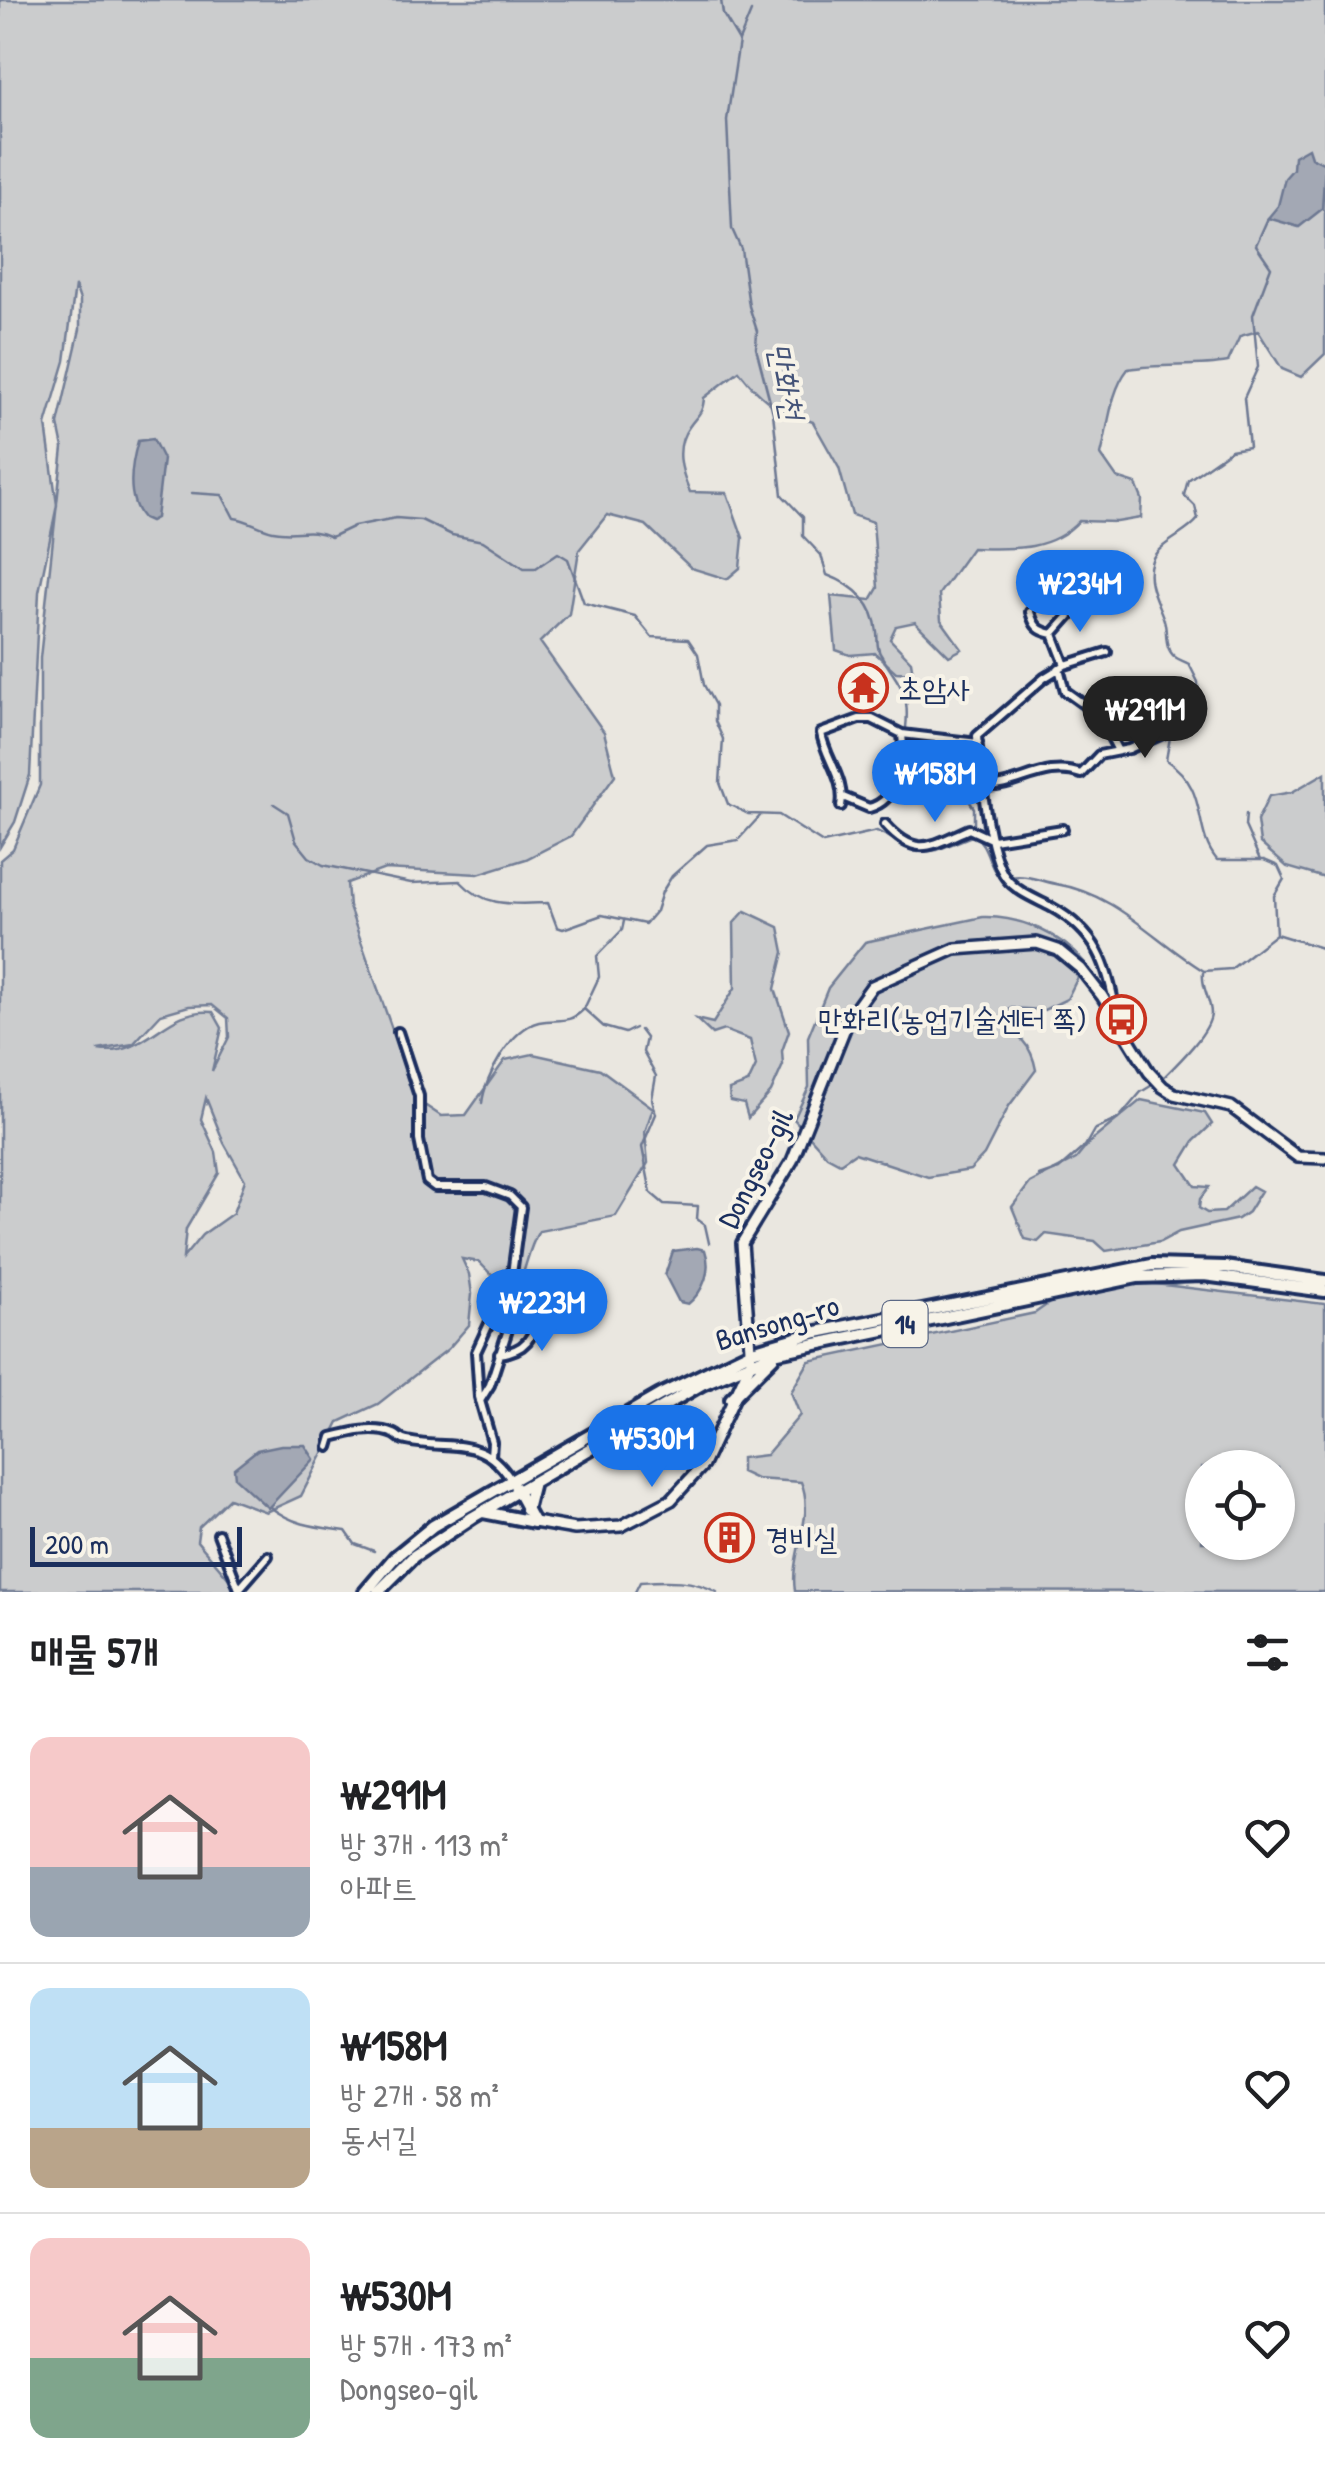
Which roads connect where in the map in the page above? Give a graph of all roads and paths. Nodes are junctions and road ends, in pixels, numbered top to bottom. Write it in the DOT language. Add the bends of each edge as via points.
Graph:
graph roads {
  1 [pos="1084,599"];
  2 [pos="1030,612"];
  3 [pos="1053,634"];
  4 [pos="1108,652"];
  5 [pos="1062,667"];
  6 [pos="1166,732"];
  7 [pos="902,734"];
  8 [pos="978,743"];
  9 [pos="1118,750"];
  10 [pos="985,787"];
  11 [pos="885,824"];
  12 [pos="1063,829"];
  13 [pos="993,840"];
  14 [pos="1107,994"];
  15 [pos="398,1032"];
  16 [pos="1325,1158"];
  17 [pos="1325,1281"];
  18 [pos="1325,1291"];
  19 [pos="516,1305"];
  20 [pos="536,1312"];
  21 [pos="778,1352"];
  22 [pos="500,1354"];
  23 [pos="751,1357"];
  24 [pos="722,1375"];
  25 [pos="731,1398"];
  26 [pos="480,1402"];
  27 [pos="329,1446"];
  28 [pos="491,1456"];
  29 [pos="533,1482"];
  30 [pos="514,1486"];
  31 [pos="481,1498"];
  32 [pos="526,1510"];
  33 [pos="482,1512"];
  34 [pos="467,1520"];
  35 [pos="534,1522"];
  36 [pos="218,1534"];
  37 [pos="268,1556"];
  38 [pos="240,1590"];
  39 [pos="365,1592"];
  40 [pos="378,1592"];
  1 -- 3 [label="street"];
  2 -- 3 [label="street" via="1041,632"];
  3 -- 5 [label="street"];
  4 -- 5 [label="street"];
  5 -- 8 [label="street" via="984,729"];
  5 -- 9 [label="street" via="1065,691 1106,723"];
  6 -- 9 [label="street"];
  7 -- 7 [label="street" via="860,719 820,733 842,802 869,808 884,800 902,766"];
  7 -- 8 [label="street"];
  8 -- 10 [label="street, Dongseo-gil"];
  9 -- 10 [label="street" via="1100,755 1081,774 1042,771"];
  10 -- 13 [label="street, Dongseo-gil"];
  11 -- 13 [label="street" via="918,848 974,830"];
  12 -- 13 [label="street"];
  13 -- 14 [label="street, Dongseo-gil" via="1006,878 1085,932 1103,954"];
  14 -- 16 [label="street, Dongseo-gil" via="1157,1081 1174,1094 1231,1107 1298,1157"];
  14 -- 23 [label="street, Dongseo-gil" via="1058,950 1038,943 955,948 872,986 849,1018 792,1161 742,1244"];
  15 -- 26 [label="street" via="418,1096 430,1184 486,1187 521,1207 512,1274 476,1352"];
  17 -- 23 [label="main road, Bansong-ro / 14" via="1152,1265 818,1332"];
  18 -- 21 [label="main road, Bansong-ro / 14" via="1204,1275 1137,1277"];
  19 -- 22 [label="street"];
  20 -- 22 [label="street" via="528,1342"];
  21 -- 23 [label="main road, Bansong-ro / 14"];
  21 -- 25 [label="main road"];
  22 -- 26 [label="street"];
  23 -- 24 [label="main road, Bansong-ro / 14"];
  23 -- 25 [label="street"];
  23 -- 30 [label="main road, Bansong-ro / 14" via="660,1395"];
  24 -- 25 [label="main road" via="731,1383"];
  24 -- 29 [label="main road, Bansong-ro / 14"];
  25 -- 35 [label="street" via="696,1476 660,1507 602,1530"];
  26 -- 28 [label="street"];
  27 -- 28 [label="street" via="332,1437 375,1430"];
  28 -- 30 [label="street"];
  29 -- 30 [label="main road, Bansong-ro / 14"];
  29 -- 32 [label="main road"];
  30 -- 31 [label="main road, Bansong-ro / 14"];
  30 -- 32 [label="street"];
  30 -- 33 [label="main road, Bansong-ro / 14"];
  31 -- 34 [label="main road" via="485,1502"];
  31 -- 39 [label="main road, Bansong-ro / 14" via="410,1545"];
  32 -- 35 [label="street"];
  33 -- 34 [label="main road, Bansong-ro / 14"];
  33 -- 35 [label="main road"];
  34 -- 40 [label="main road, Bansong-ro / 14" via="414,1556"];
  36 -- 38 [label="street"];
  37 -- 38 [label="street"];
}
